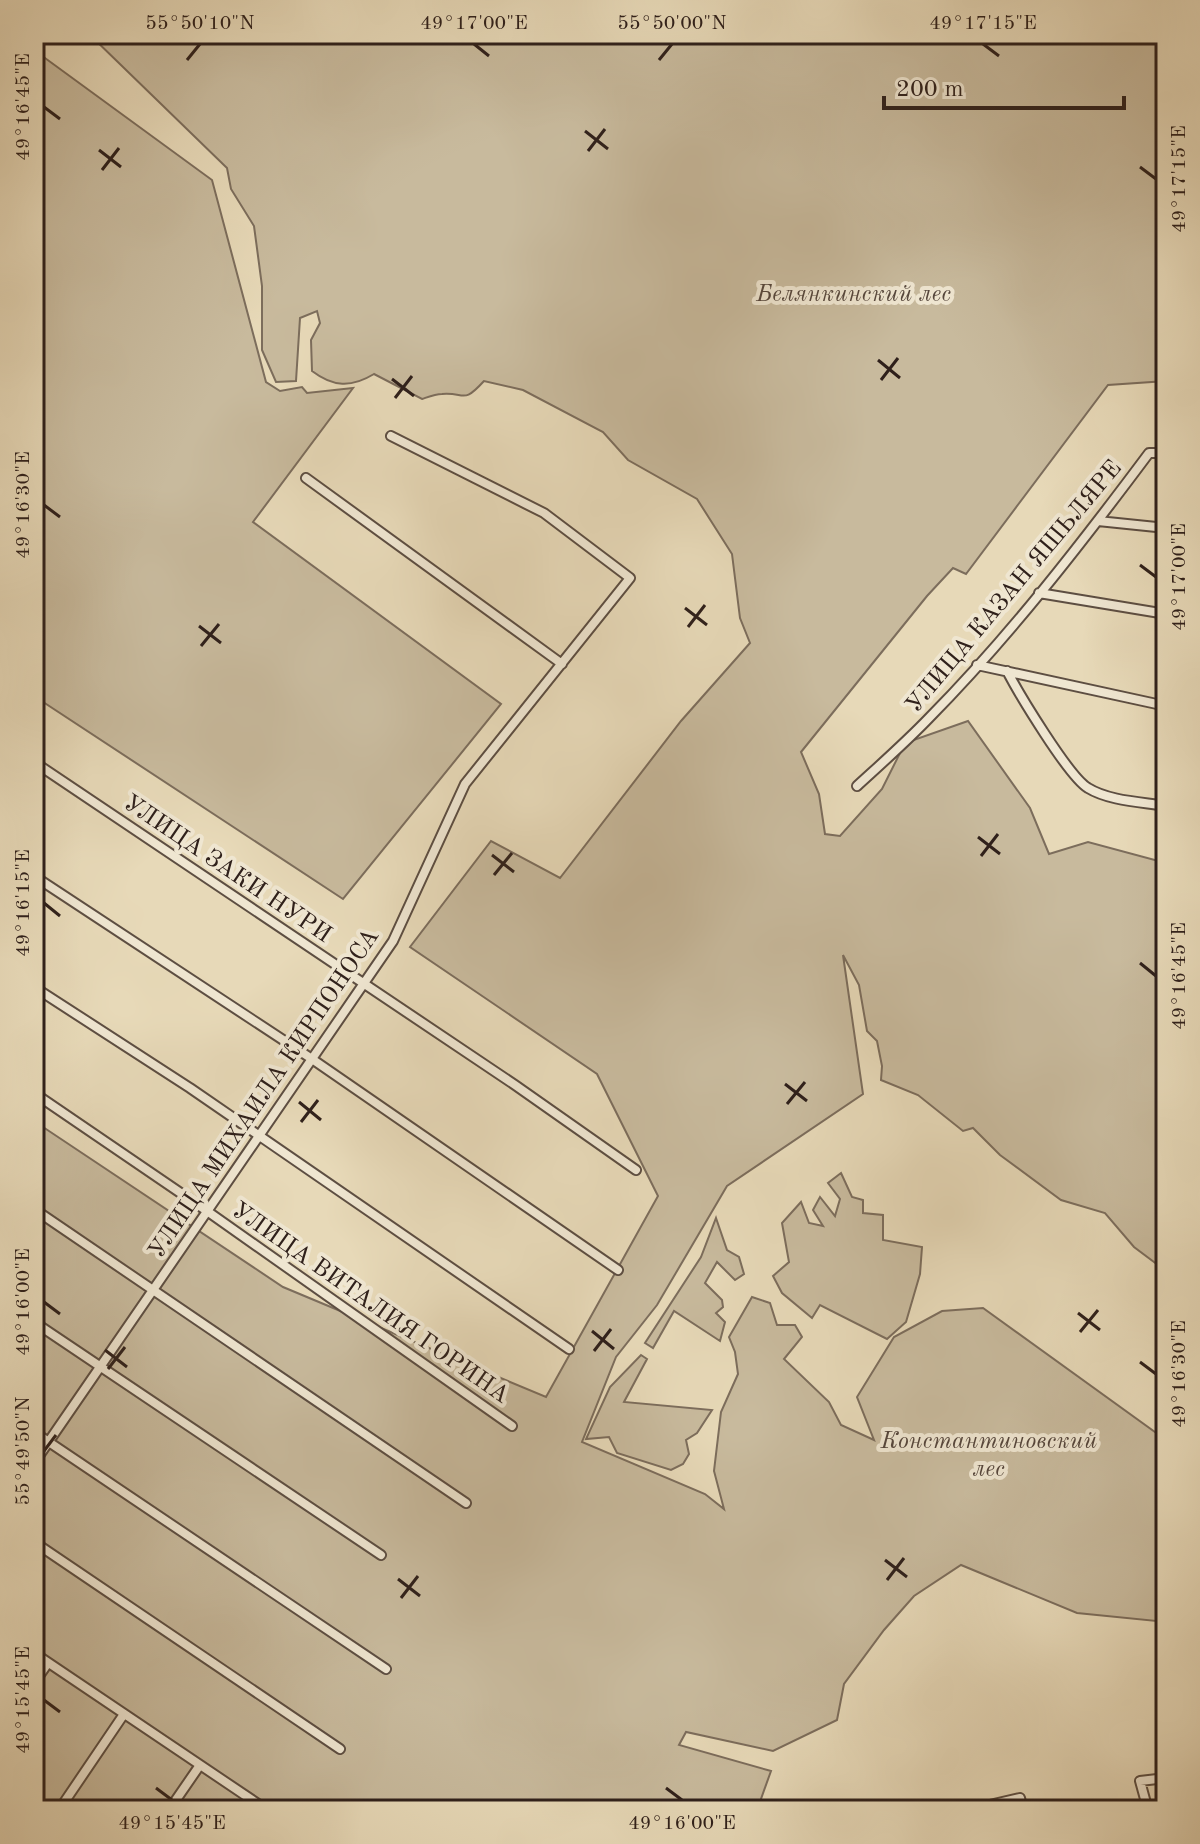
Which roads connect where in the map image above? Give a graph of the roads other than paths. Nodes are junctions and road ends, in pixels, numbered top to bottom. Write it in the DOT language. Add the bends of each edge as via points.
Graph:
graph roads {
  1 [pos="391,436"];
  2 [pos="1166,453"];
  3 [pos="306,478"];
  4 [pos="1098,521"];
  5 [pos="1166,528"];
  6 [pos="1039,593"];
  7 [pos="1166,614"];
  8 [pos="562,664"];
  9 [pos="977,665"];
  10 [pos="1007,671"];
  11 [pos="1166,706"];
  12 [pos="34,762"];
  13 [pos="857,786"];
  14 [pos="1166,806"];
  15 [pos="34,876"];
  16 [pos="364,984"];
  17 [pos="34,987"];
  18 [pos="312,1059"];
  19 [pos="34,1093"];
  20 [pos="260,1135"];
  21 [pos="636,1170"];
  22 [pos="34,1209"];
  23 [pos="207,1211"];
  24 [pos="618,1270"];
  25 [pos="153,1290"];
  26 [pos="34,1322"];
  27 [pos="569,1349"];
  28 [pos="101,1366"];
  29 [pos="512,1426"];
  30 [pos="34,1432"];
  31 [pos="49,1442"];
  32 [pos="34,1463"];
  33 [pos="466,1503"];
  34 [pos="34,1542"];
  35 [pos="381,1555"];
  36 [pos="34,1653"];
  37 [pos="48,1663"];
  38 [pos="386,1669"];
  39 [pos="34,1683"];
  40 [pos="124,1714"];
  41 [pos="340,1749"];
  42 [pos="200,1765"];
  43 [pos="1166,1778"];
  44 [pos="59,1810"];
  45 [pos="169,1810"];
  46 [pos="267,1810"];
  47 [pos="968,1810"];
  48 [pos="1023,1810"];
  49 [pos="1148,1810"];
  1 -- 8 [label="street, УЛИЦА МИХАИЛА КИРПОНОСА" via="544,513 630,578"];
  2 -- 4 [label="street, УЛИЦА КАЗАН ЯШЬЛЯРЕ" via="1149,453"];
  3 -- 8 [label="street"];
  4 -- 5 [label="street"];
  4 -- 6 [label="street, УЛИЦА КАЗАН ЯШЬЛЯРЕ"];
  6 -- 7 [label="street"];
  6 -- 9 [label="street, УЛИЦА КАЗАН ЯШЬЛЯРЕ"];
  8 -- 16 [label="street, УЛИЦА МИХАИЛА КИРПОНОСА" via="465,784 393,941"];
  9 -- 10 [label="street"];
  9 -- 13 [label="street, УЛИЦА КАЗАН ЯШЬЛЯРЕ"];
  10 -- 11 [label="street"];
  10 -- 14 [label="street" via="1055,748 1088,788"];
  12 -- 16 [label="street, УЛИЦА ЗАКИ НУРИ"];
  15 -- 18 [label="street"];
  16 -- 18 [label="street, УЛИЦА МИХАИЛА КИРПОНОСА"];
  16 -- 21 [label="street, УЛИЦА ЗАКИ НУРИ"];
  17 -- 20 [label="street"];
  18 -- 20 [label="street, УЛИЦА МИХАИЛА КИРПОНОСА"];
  18 -- 24 [label="street"];
  19 -- 23 [label="street, УЛИЦА ВИТАЛИЯ ГОРИНА"];
  20 -- 23 [label="street, УЛИЦА МИХАИЛА КИРПОНОСА"];
  20 -- 27 [label="street"];
  22 -- 25 [label="street"];
  23 -- 25 [label="street, УЛИЦА МИХАИЛА КИРПОНОСА"];
  23 -- 29 [label="street, УЛИЦА ВИТАЛИЯ ГОРИНА"];
  25 -- 28 [label="street, УЛИЦА МИХАИЛА КИРПОНОСА"];
  25 -- 33 [label="street"];
  26 -- 28 [label="street"];
  28 -- 31 [label="street, УЛИЦА МИХАИЛА КИРПОНОСА"];
  28 -- 35 [label="street"];
  30 -- 31 [label="street"];
  31 -- 32 [label="street, УЛИЦА МИХАИЛА КИРПОНОСА"];
  31 -- 38 [label="street"];
  34 -- 41 [label="street"];
  36 -- 37 [label="street"];
  37 -- 39 [label="street"];
  37 -- 40 [label="street"];
  40 -- 42 [label="street"];
  40 -- 44 [label="street"];
  42 -- 45 [label="street"];
  42 -- 46 [label="street"];
  43 -- 49 [label="street" via="1140,1781"];
  47 -- 48 [label="street" via="1020,1798"];
}
